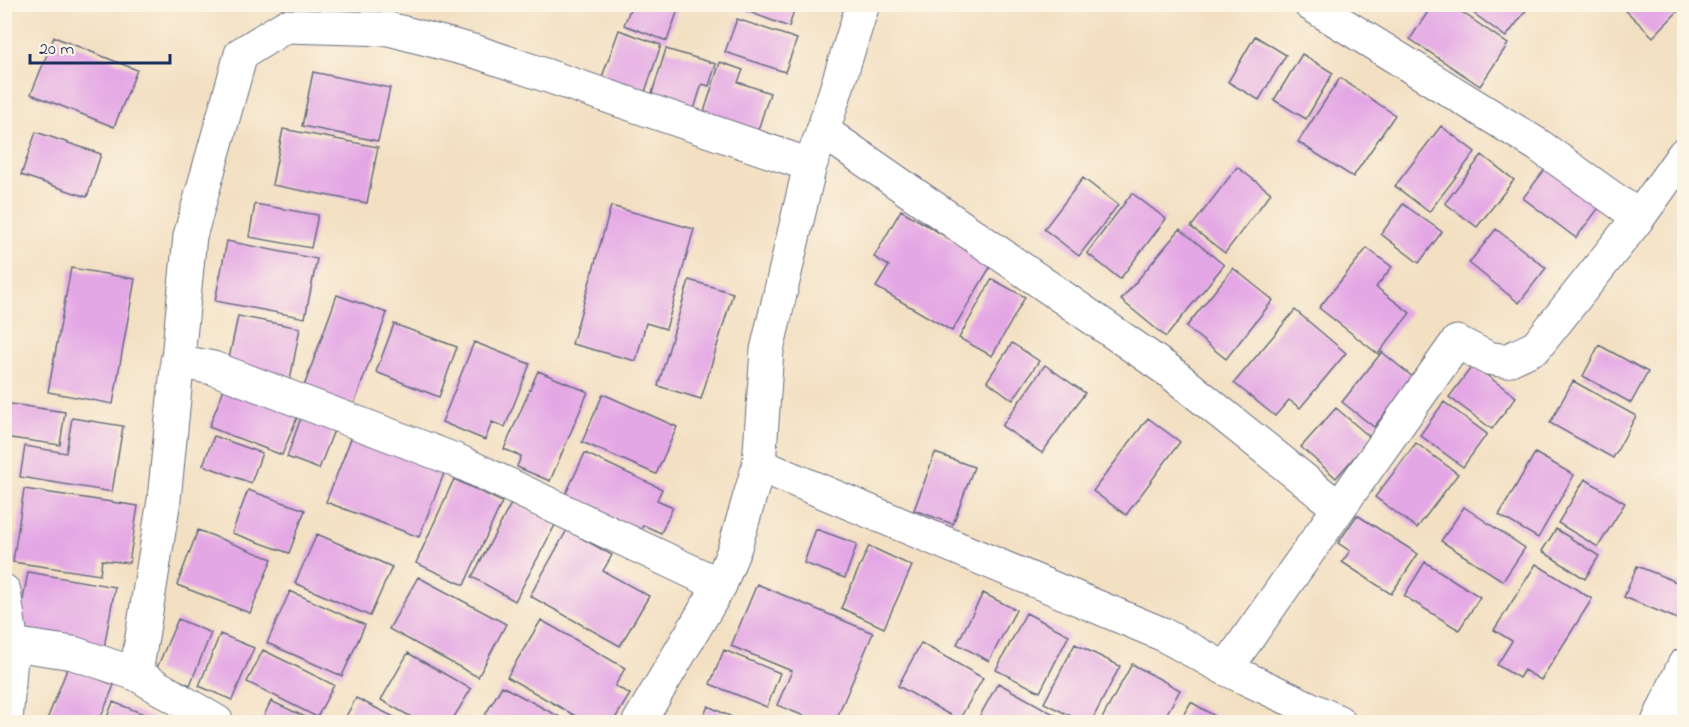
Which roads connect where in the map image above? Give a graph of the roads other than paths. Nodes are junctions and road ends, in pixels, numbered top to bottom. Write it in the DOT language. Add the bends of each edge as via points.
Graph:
graph roads {
  1 [pos="863,4"];
  2 [pos="1310,4"];
  3 [pos="823,131"];
  4 [pos="1684,154"];
  5 [pos="810,165"];
  6 [pos="1639,218"];
  7 [pos="177,361"];
  8 [pos="759,465"];
  9 [pos="1339,508"];
  10 [pos="720,585"];
  11 [pos="4,591"];
  12 [pos="12,644"];
  13 [pos="1684,665"];
  14 [pos="1226,669"];
  15 [pos="136,674"];
  16 [pos="6,723"];
  17 [pos="218,723"];
  18 [pos="639,723"];
  19 [pos="1339,723"];
  20 [pos="1658,723"];
  1 -- 3 [label="main road"];
  2 -- 6 [label="main road" via="1538,145"];
  3 -- 5 [label="main road"];
  3 -- 9 [label="main road" via="1169,371"];
  4 -- 6 [label="main road"];
  5 -- 7 [label="main road" via="477,52 388,29 285,26 241,54 190,236"];
  5 -- 8 [label="main road" via="767,350"];
  6 -- 9 [label="main road" via="1536,347 1506,361 1488,358 1457,342"];
  7 -- 10 [label="main road" via="213,368 458,461"];
  7 -- 15 [label="main road" via="164,500"];
  8 -- 10 [label="main road"];
  8 -- 14 [label="main road" via="1162,634"];
  9 -- 14 [label="main road"];
  10 -- 18 [label="main road"];
  11 -- 12 [label="main road"];
  12 -- 15 [label="main road" via="73,653"];
  12 -- 16 [label="main road"];
  13 -- 20 [label="main road"];
  14 -- 19 [label="main road"];
  15 -- 17 [label="main road"];
}
